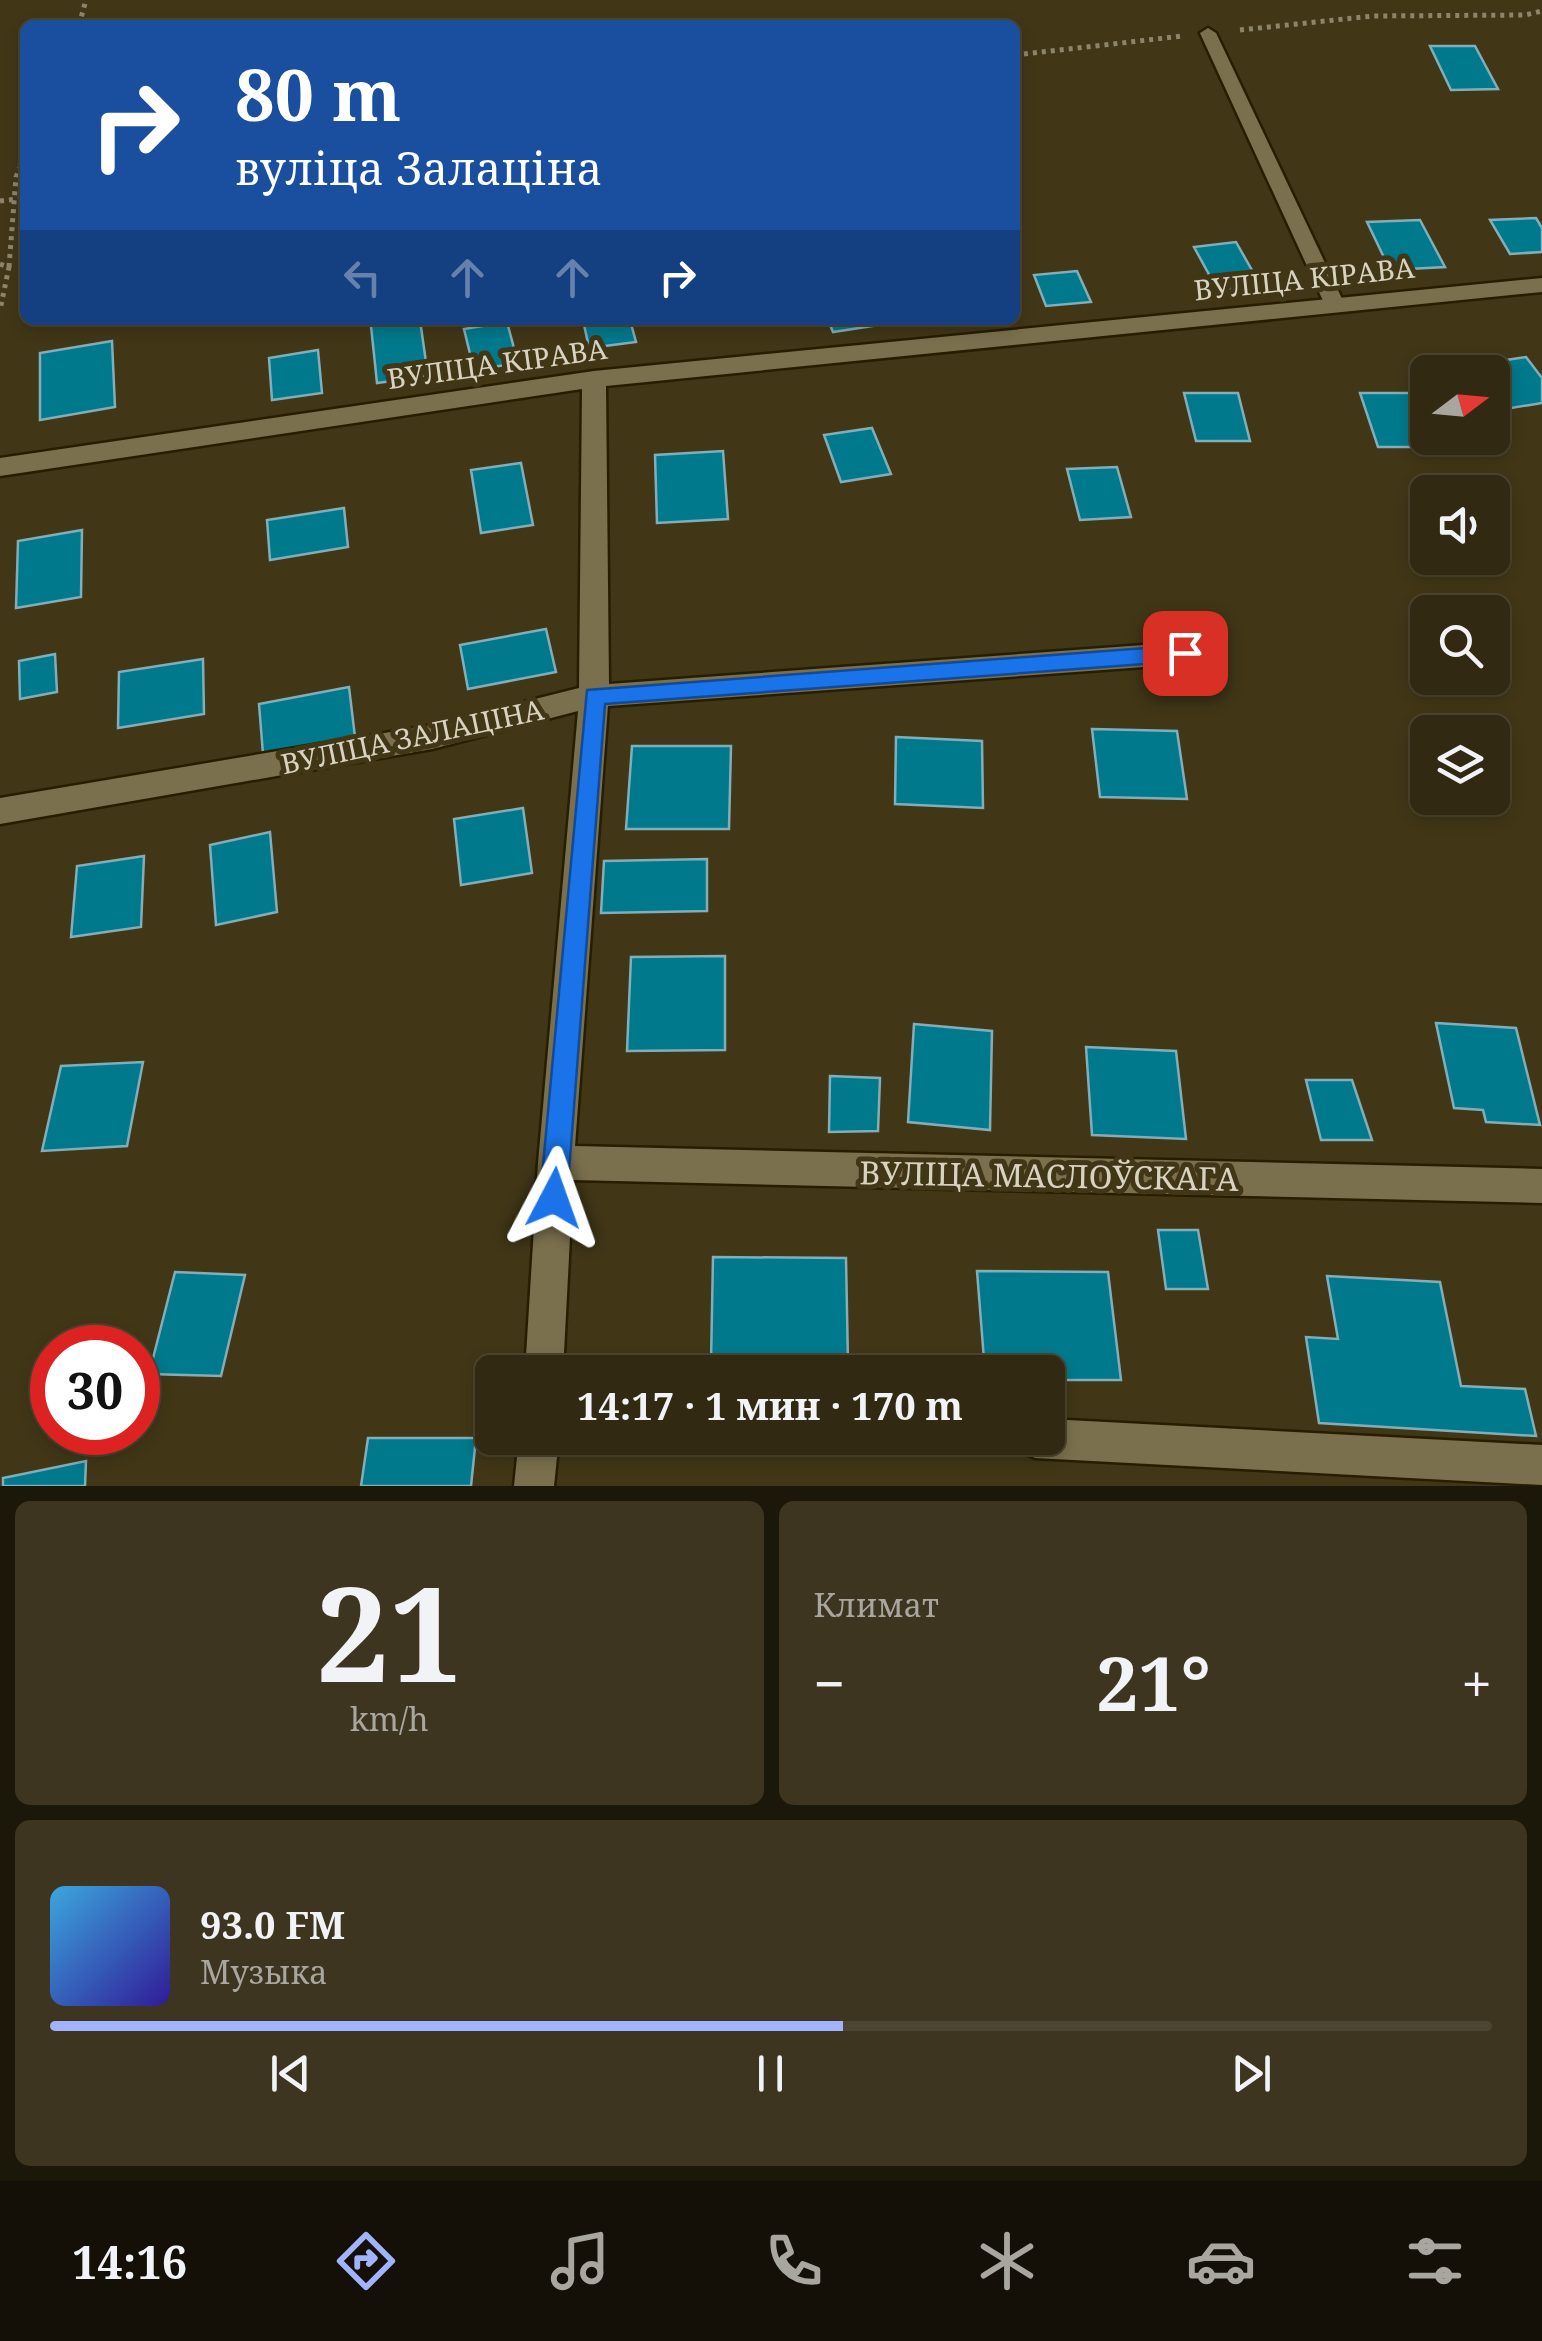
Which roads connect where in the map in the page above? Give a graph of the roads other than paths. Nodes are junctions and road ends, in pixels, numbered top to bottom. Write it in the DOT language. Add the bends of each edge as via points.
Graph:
graph roads {
  1 [pos="1208,33"];
  2 [pos="1542,285"];
  3 [pos="1335,305"];
  4 [pos="594,379"];
  5 [pos="0,468"];
  6 [pos="1185,653"];
  7 [pos="594,696"];
  8 [pos="0,811"];
  9 [pos="556,1163"];
  10 [pos="1542,1186"];
  11 [pos="545,1355"];
  12 [pos="1065,1440"];
  13 [pos="537,1455"];
  14 [pos="1542,1466"];
  15 [pos="534,1486"];
  1 -- 3 [label="lane"];
  2 -- 3 [label="street, ВУЛІЦА КІРАВА"];
  3 -- 4 [label="street, ВУЛІЦА КІРАВА"];
  4 -- 5 [label="street, ВУЛІЦА КІРАВА"];
  4 -- 7 [label="street"];
  6 -- 7 [label="street, ВУЛІЦА ЗАЛАЦІНА"];
  7 -- 8 [label="street, ВУЛІЦА ЗАЛАЦІНА" via="432,738"];
  7 -- 9 [label="street"];
  9 -- 10 [label="street, ВУЛІЦА МАСЛОЎСКАГА"];
  9 -- 11 [label="street"];
  12 -- 14 [label="street"];
  13 -- 15 [label="street"];
}
